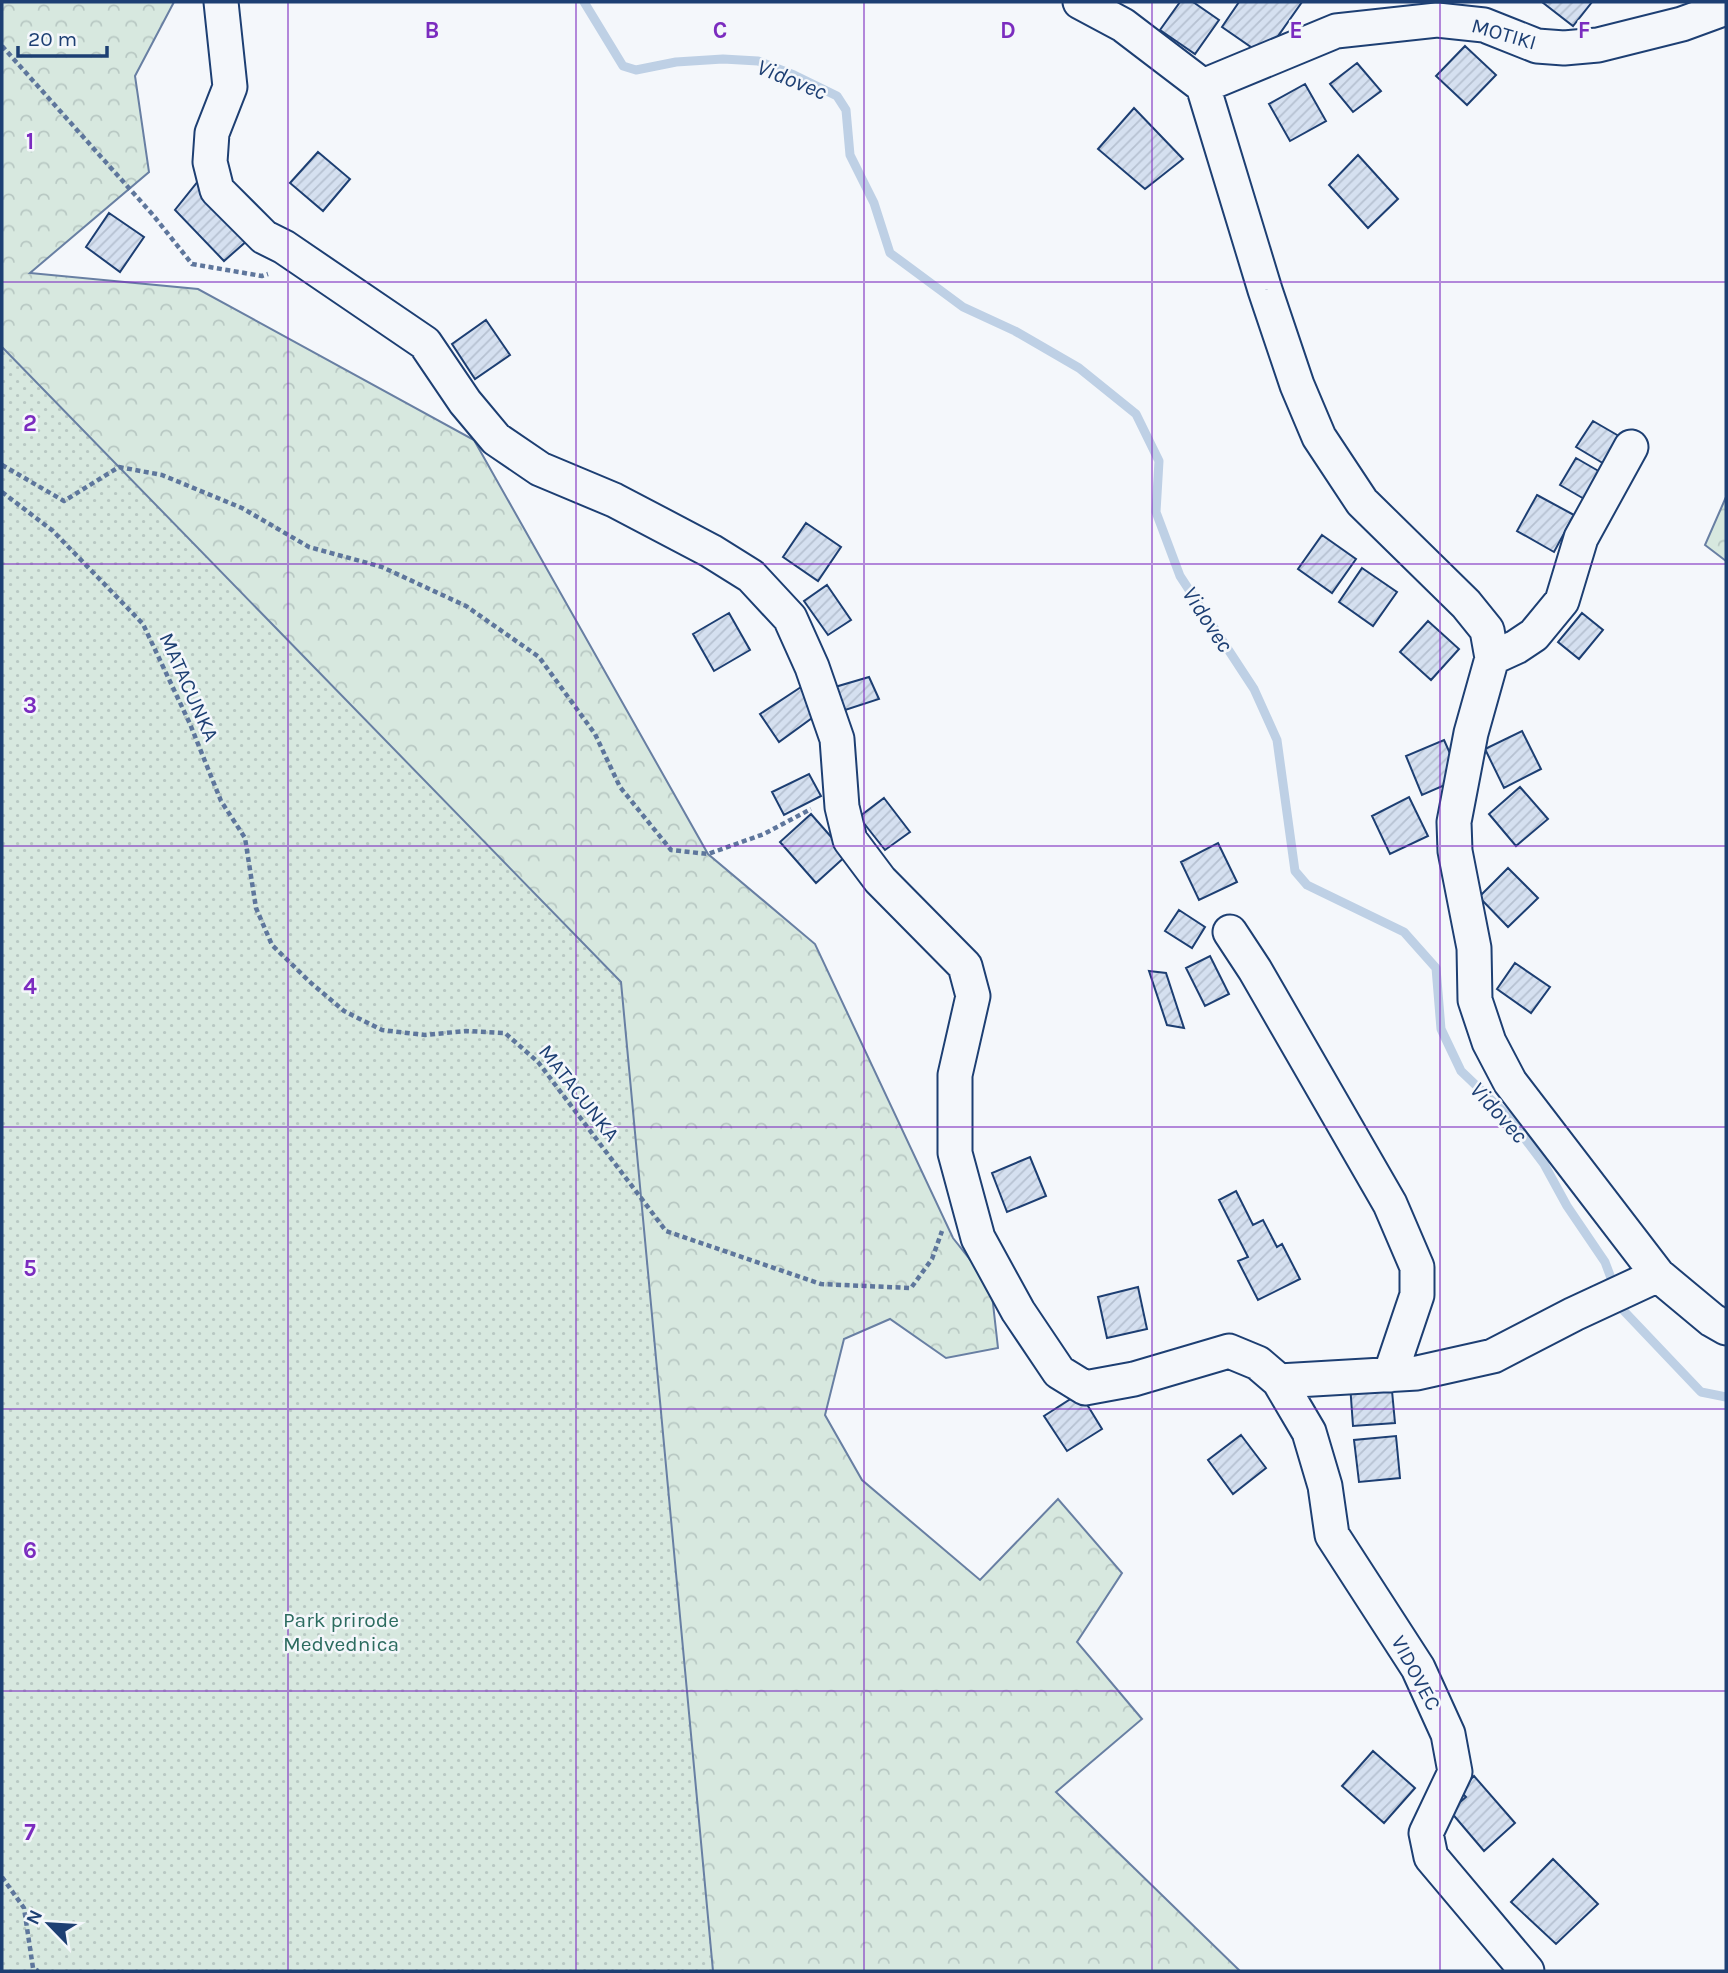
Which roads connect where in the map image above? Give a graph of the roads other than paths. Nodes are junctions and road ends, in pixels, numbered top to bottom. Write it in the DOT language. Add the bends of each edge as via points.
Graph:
graph roads {
  1 [pos="221,2"];
  2 [pos="1080,2"];
  3 [pos="1726,8"];
  4 [pos="1203,86"];
  5 [pos="1631,447"];
  6 [pos="1492,658"];
  7 [pos="1230,932"];
  8 [pos="1630,1287"];
  9 [pos="1726,1328"];
  10 [pos="1390,1375"];
  11 [pos="1330,1378"];
  12 [pos="1279,1381"];
  13 [pos="1309,1432"];
  14 [pos="1527,1971"];
  1 -- 12 [label="street, VIDOVEC" via="230,87 212,133 210,162 217,190 264,237 425,343 496,439 540,469 614,500 711,551 751,576 790,618 837,739 842,807 850,840 880,880 965,966 973,996 955,1076 955,1153 978,1238 1018,1311 1059,1372 1085,1388 1229,1351 1258,1363"];
  2 -- 4 [label="street" via="1123,25"];
  3 -- 4 [label="street, MOTIKI" via="1598,46 1537,46 1484,25 1437,20 1336,31"];
  4 -- 6 [label="street" via="1265,290 1319,437 1362,502 1487,630"];
  5 -- 6 [label="street" via="1581,538 1562,601 1534,635"];
  6 -- 8 [label="street" via="1471,733 1454,822 1455,851 1474,948 1475,1000 1489,1042 1510,1082"];
  7 -- 10 [label="street" via="1390,1204 1417,1267 1417,1295"];
  8 -- 9 [label="street"];
  8 -- 10 [label="street" via="1493,1356"];
  10 -- 11 [label="street"];
  11 -- 12 [label="street"];
  11 -- 13 [label="street"];
  12 -- 13 [label="street, VIDOVEC"];
  13 -- 14 [label="street, VIDOVEC" via="1325,1486 1332,1535 1418,1668 1448,1734 1455,1772 1426,1833 1430,1857"];
}
